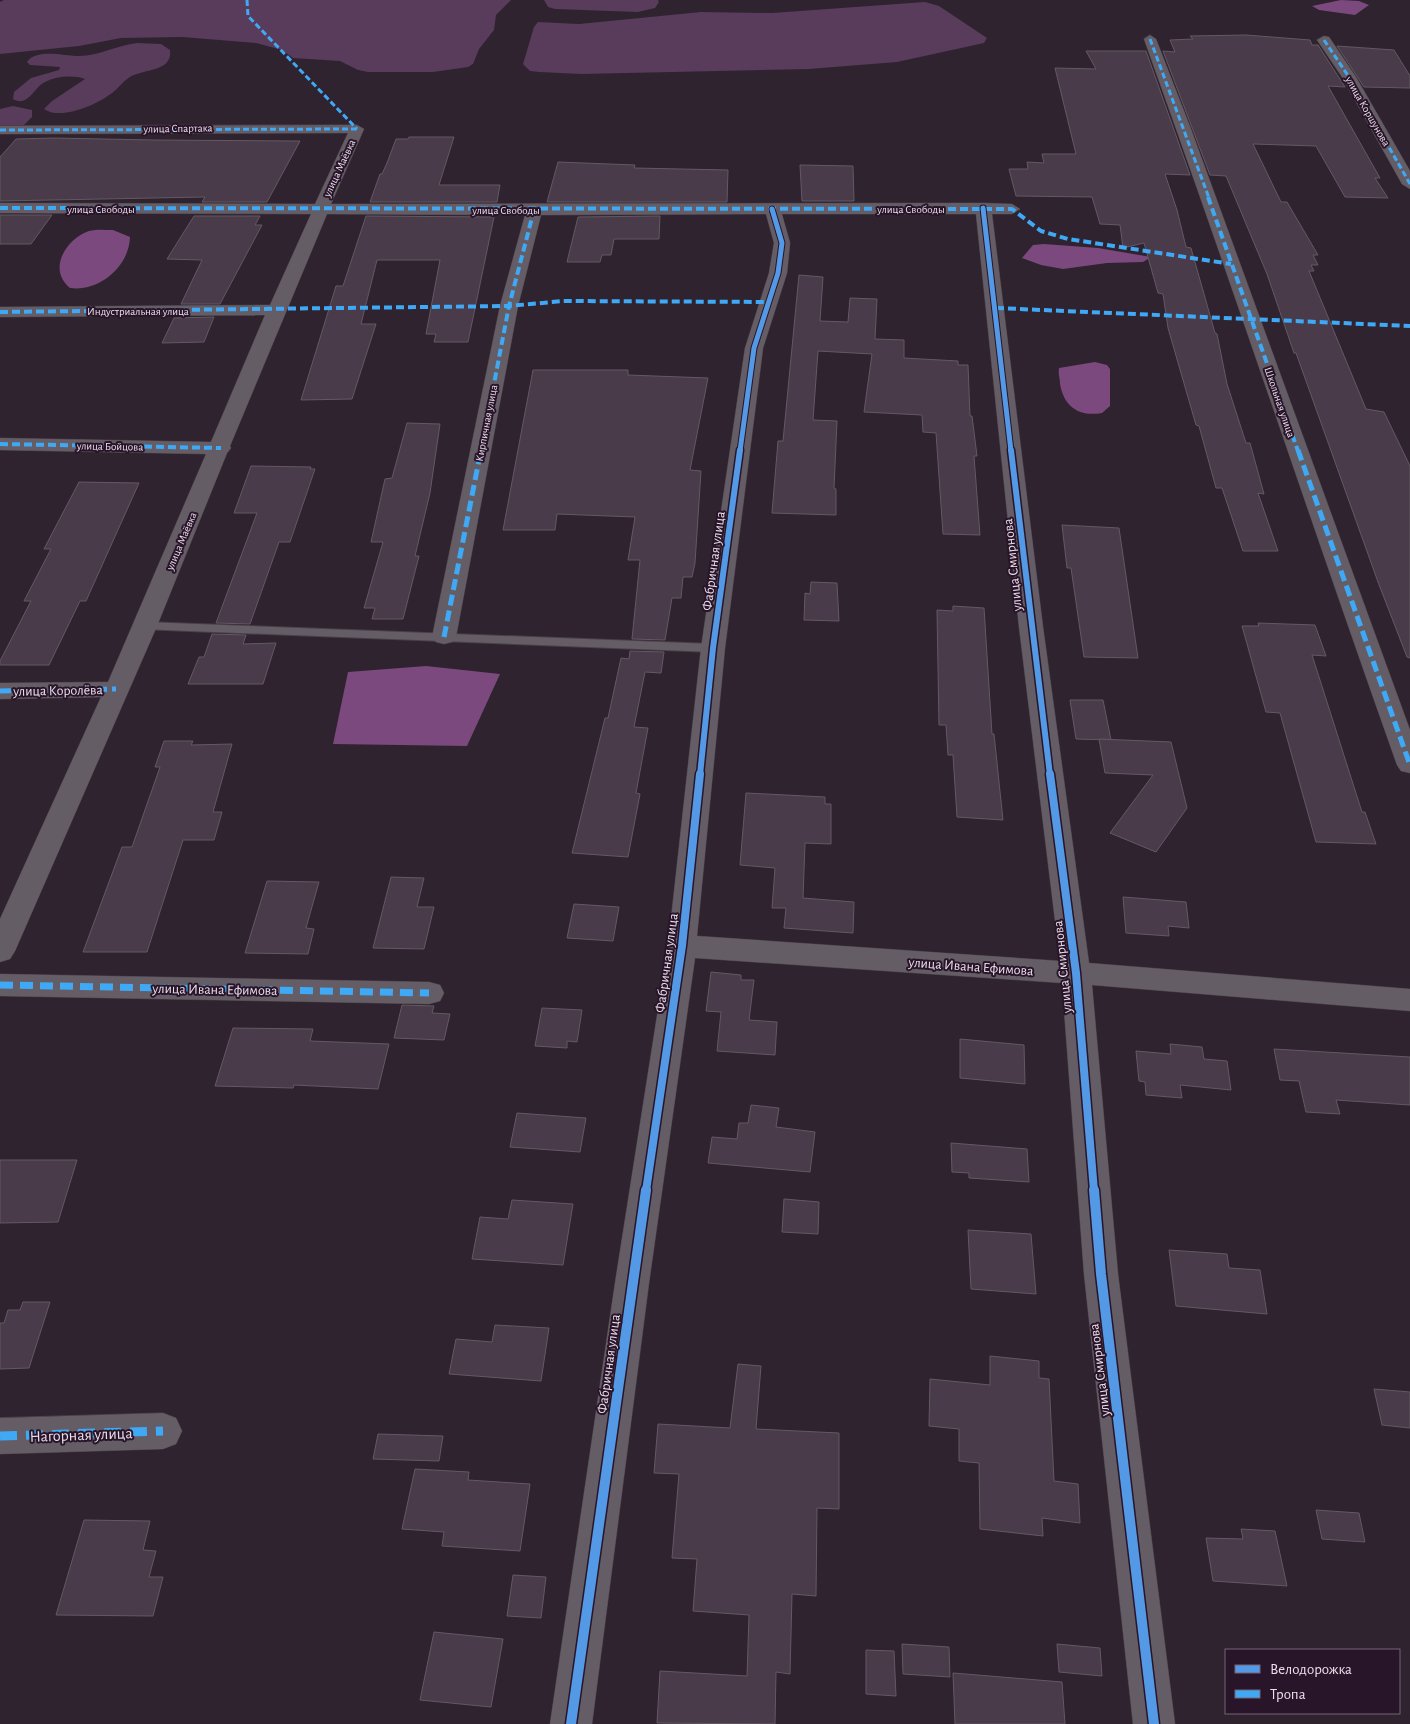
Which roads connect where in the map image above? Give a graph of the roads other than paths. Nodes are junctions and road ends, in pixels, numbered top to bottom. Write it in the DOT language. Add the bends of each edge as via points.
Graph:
graph roads {
  1 [pos="1150,39"];
  2 [pos="1324,40"];
  3 [pos="357,129"];
  4 [pos="0,130"];
  5 [pos="1410,184"];
  6 [pos="0,208"];
  7 [pos="983,208"];
  8 [pos="1012,208"];
  9 [pos="320,209"];
  10 [pos="772,209"];
  11 [pos="534,210"];
  12 [pos="276,310"];
  13 [pos="0,312"];
  14 [pos="0,444"];
  15 [pos="221,448"];
  16 [pos="145,626"];
  17 [pos="444,636"];
  18 [pos="713,648"];
  19 [pos="116,689"];
  20 [pos="0,691"];
  21 [pos="1410,765"];
  22 [pos="682,946"];
  23 [pos="0,951"];
  24 [pos="1076,973"];
  25 [pos="0,985"];
  26 [pos="429,993"];
  27 [pos="1410,1000"];
  28 [pos="163,1431"];
  29 [pos="0,1436"];
  30 [pos="571,1724"];
  31 [pos="1154,1724"];
  1 -- 21 [label="street, Школьная улица"];
  2 -- 5 [label="street, улица Коршунова"];
  3 -- 4 [label="street, улица Спартака"];
  3 -- 9 [label="street, улица Маёвка"];
  6 -- 9 [label="street, улица Свободы"];
  7 -- 8 [label="street, улица Свободы"];
  7 -- 10 [label="street, улица Свободы"];
  7 -- 24 [label="street, улица Смирнова" via="1031,627"];
  9 -- 11 [label="street, улица Свободы"];
  9 -- 12 [label="street, улица Маёвка"];
  10 -- 11 [label="street, улица Свободы"];
  10 -- 18 [label="street, Фабричная улица" via="782,243 778,273 754,348"];
  11 -- 17 [label="street, Кирпичная улица" via="509,306"];
  12 -- 13 [label="street, Индустриальная улица"];
  12 -- 15 [label="street, улица Маёвка"];
  14 -- 15 [label="street, улица Бойцова"];
  15 -- 16 [label="street, улица Маёвка"];
  16 -- 17 [label="lane"];
  16 -- 19 [label="street, улица Маёвка"];
  17 -- 18 [label="lane"];
  18 -- 22 [label="street, Фабричная улица"];
  19 -- 20 [label="street, улица Королёва"];
  19 -- 23 [label="street, улица Маёвка"];
  22 -- 24 [label="street, улица Ивана Ефимова"];
  22 -- 30 [label="street, Фабричная улица"];
  24 -- 27 [label="street, улица Ивана Ефимова"];
  24 -- 31 [label="street, улица Смирнова" via="1100,1274"];
  25 -- 26 [label="street, улица Ивана Ефимова"];
  28 -- 29 [label="street, Нагорная улица"];
}
